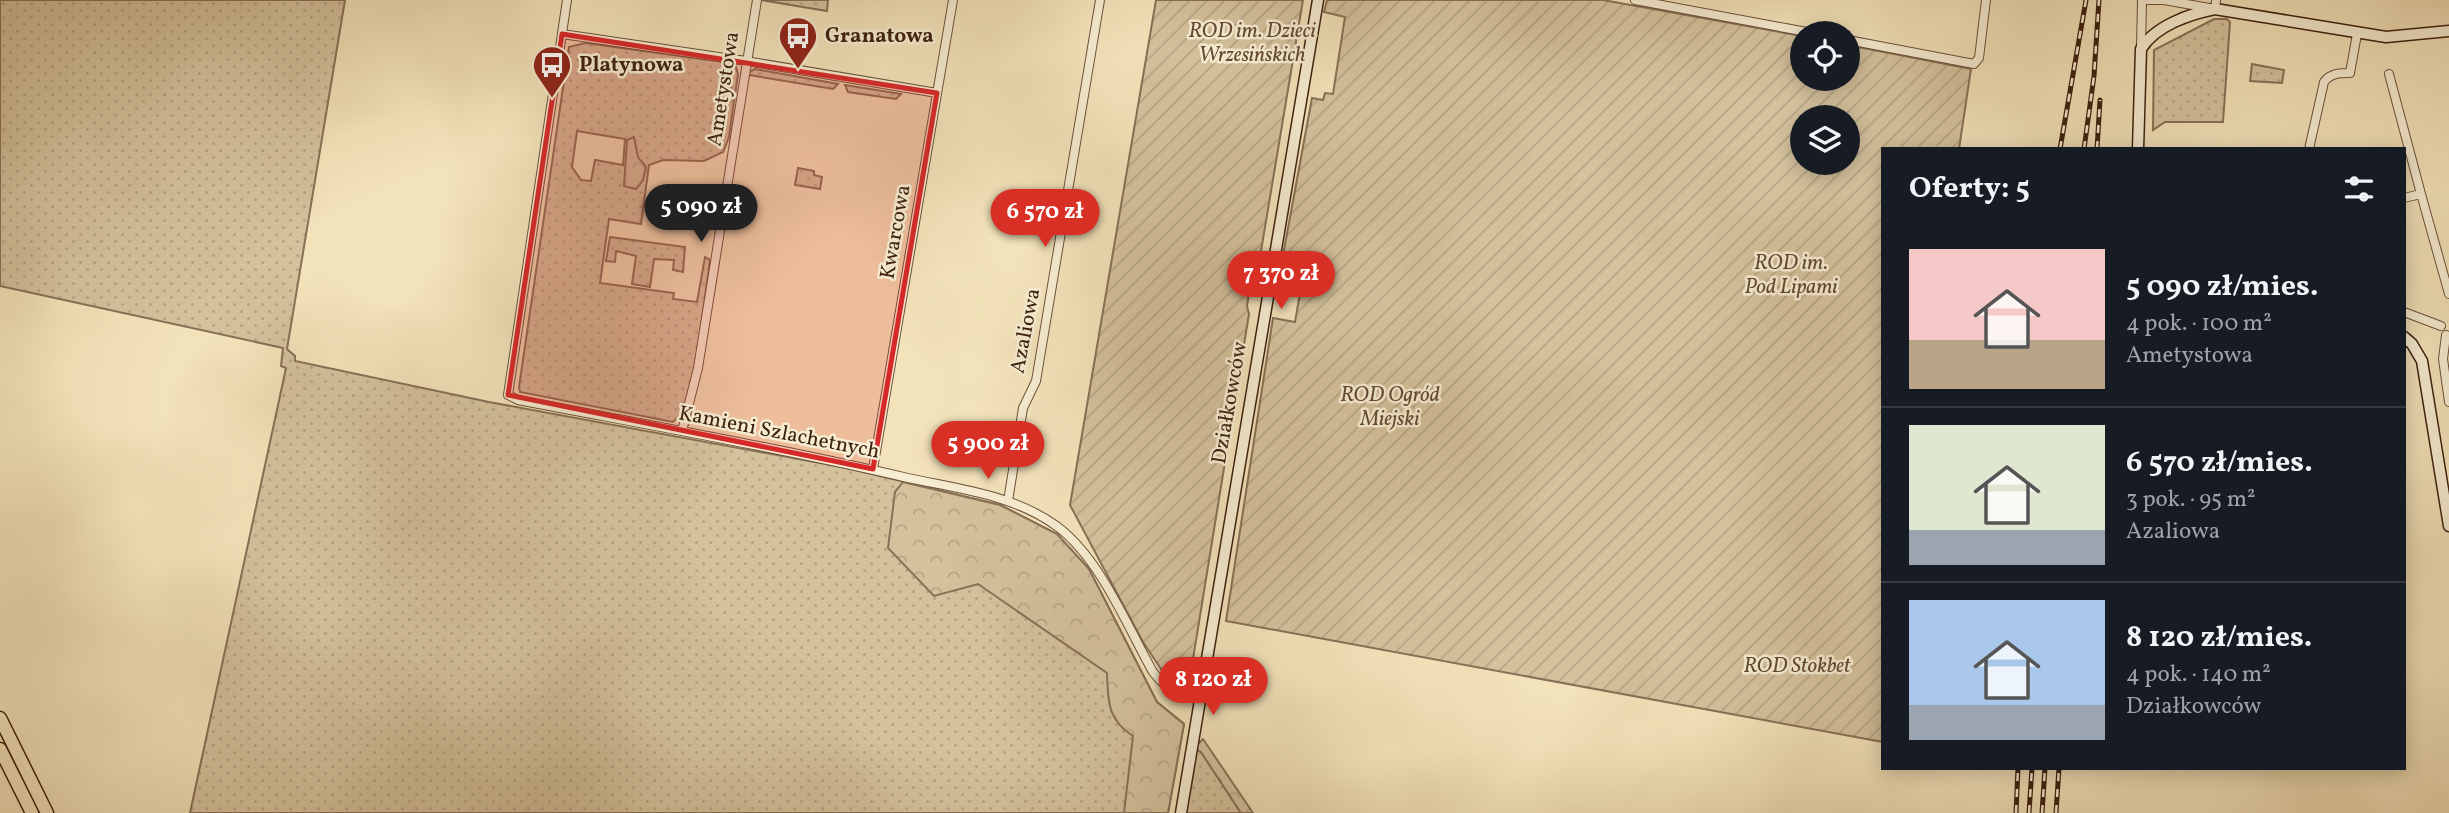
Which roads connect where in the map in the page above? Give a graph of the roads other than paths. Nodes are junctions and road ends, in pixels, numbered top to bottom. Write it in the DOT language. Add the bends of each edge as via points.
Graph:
graph roads {
  1 [pos="567,0"];
  2 [pos="757,0"];
  3 [pos="953,0"];
  4 [pos="1100,0"];
  5 [pos="1318,0"];
  6 [pos="1635,0"];
  7 [pos="1986,0"];
  8 [pos="2142,0"];
  9 [pos="2162,0"];
  10 [pos="2216,4"];
  11 [pos="1790,29"];
  12 [pos="2449,31"];
  13 [pos="562,34"];
  14 [pos="2357,34"];
  15 [pos="1860,42"];
  16 [pos="2141,49"];
  17 [pos="746,61"];
  18 [pos="2389,74"];
  19 [pos="937,93"];
  20 [pos="2138,147"];
  21 [pos="2309,147"];
  22 [pos="2421,194"];
  23 [pos="2406,198"];
  24 [pos="2449,295"];
  25 [pos="2406,313"];
  26 [pos="2445,323"];
  27 [pos="2447,335"];
  28 [pos="2406,339"];
  29 [pos="2449,402"];
  30 [pos="682,431"];
  31 [pos="873,469"];
  32 [pos="1007,501"];
  33 [pos="2449,526"];
  34 [pos="1200,699"];
  35 [pos="0,718"];
  36 [pos="0,749"];
  37 [pos="32,813"];
  38 [pos="47,813"];
  39 [pos="1181,813"];
  1 -- 13 [label="street"];
  2 -- 17 [label="street, Ametystowa"];
  3 -- 19 [label="street, Kwarcowa"];
  4 -- 32 [label="street, Azaliowa" via="1036,382 1023,408"];
  5 -- 34 [label="street, Działkowców"];
  6 -- 11 [label="street"];
  7 -- 15 [label="street" via="1979,58 1974,64"];
  8 -- 9 [label="street"];
  8 -- 16 [label="street"];
  9 -- 10 [label="street"];
  10 -- 14 [label="street"];
  10 -- 16 [label="street" via="2155,33"];
  12 -- 14 [label="street" via="2395,37"];
  13 -- 17 [label="street"];
  13 -- 30 [label="street, Kamieni Szlachetnych" via="508,395"];
  14 -- 21 [label="street" via="2350,73 2338,73 2324,82"];
  16 -- 20 [label="street"];
  17 -- 19 [label="street"];
  17 -- 30 [label="street, Ametystowa" via="698,368"];
  18 -- 22 [label="street"];
  19 -- 31 [label="street, Kwarcowa"];
  22 -- 23 [label="street"];
  22 -- 24 [label="street"];
  25 -- 26 [label="street"];
  26 -- 27 [label="street" via="2442,332"];
  27 -- 29 [label="street" via="2443,359"];
  28 -- 33 [label="street" via="2422,361"];
  30 -- 31 [label="street, Kamieni Szlachetnych"];
  31 -- 32 [label="street, Kamieni Szlachetnych"];
  32 -- 34 [label="street, Kamieni Szlachetnych" via="1035,512 1083,550 1153,673 1174,692"];
  34 -- 39 [label="street, Działkowców"];
  35 -- 38 [label="main road"];
  36 -- 37 [label="main road"];
}
